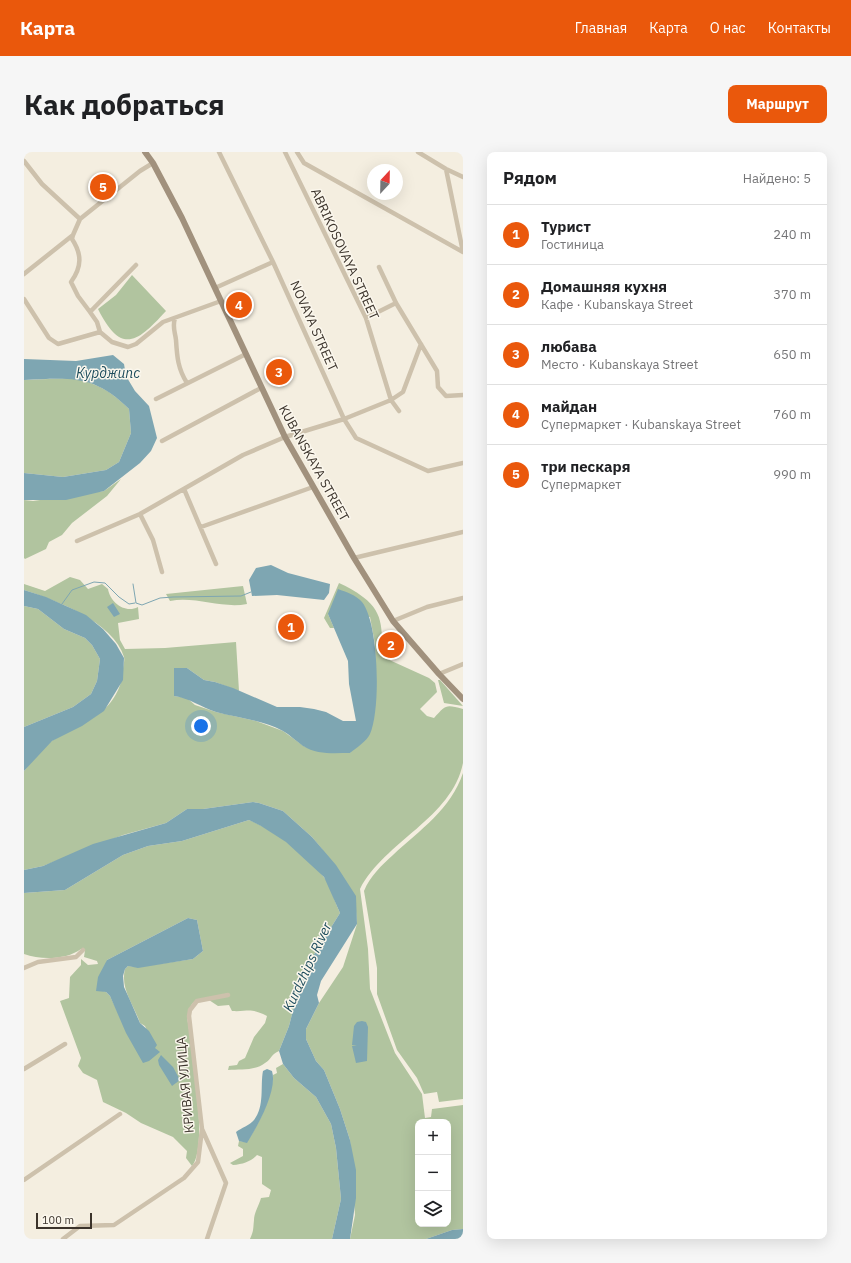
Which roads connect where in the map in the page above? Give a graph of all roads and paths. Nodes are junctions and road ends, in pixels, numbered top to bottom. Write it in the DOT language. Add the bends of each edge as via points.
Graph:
graph roads {
  1 [pos="145,152"];
  2 [pos="219,152"];
  3 [pos="285,152"];
  4 [pos="296,152"];
  5 [pos="418,152"];
  6 [pos="24,161"];
  7 [pos="153,163"];
  8 [pos="446,169"];
  9 [pos="463,177"];
  10 [pos="80,219"];
  11 [pos="73,235"];
  12 [pos="463,252"];
  13 [pos="273,262"];
  14 [pos="136,265"];
  15 [pos="379,267"];
  16 [pos="24,274"];
  17 [pos="215,288"];
  18 [pos="24,299"];
  19 [pos="220,302"];
  20 [pos="396,303"];
  21 [pos="90,312"];
  22 [pos="175,318"];
  23 [pos="366,318"];
  24 [pos="100,332"];
  25 [pos="421,344"];
  26 [pos="246,354"];
  27 [pos="187,384"];
  28 [pos="261,388"];
  29 [pos="463,395"];
  30 [pos="156,399"];
  31 [pos="391,400"];
  32 [pos="399,411"];
  33 [pos="344,419"];
  34 [pos="285,437"];
  35 [pos="162,441"];
  36 [pos="463,463"];
  37 [pos="313,487"];
  38 [pos="184,489"];
  39 [pos="140,514"];
  40 [pos="201,527"];
  41 [pos="463,532"];
  42 [pos="77,541"];
  43 [pos="354,558"];
  44 [pos="216,564"];
  45 [pos="162,572"];
  46 [pos="463,598"];
  47 [pos="393,621"];
  48 [pos="463,664"];
  49 [pos="439,674"];
  50 [pos="463,699"];
  51 [pos="83,950"];
  52 [pos="24,968"];
  53 [pos="228,995"];
  54 [pos="65,1044"];
  55 [pos="24,1069"];
  56 [pos="120,1114"];
  57 [pos="202,1129"];
  58 [pos="24,1180"];
  59 [pos="63,1239"];
  60 [pos="207,1239"];
  1 -- 7 [label="main road, KUBANSKAYA STREET"];
  2 -- 13 [label="street, NOVAYA STREET"];
  3 -- 23 [label="street, ABRIKOSOVAYA STREET"];
  4 -- 12 [label="street" via="304,162"];
  5 -- 8 [label="street"];
  6 -- 10 [label="street" via="42,184"];
  7 -- 10 [label="street"];
  7 -- 17 [label="main road, KUBANSKAYA STREET"];
  8 -- 9 [label="street"];
  8 -- 12 [label="street"];
  10 -- 11 [label="street"];
  11 -- 16 [label="street"];
  11 -- 21 [label="street" via="72,239 81,262 71,282"];
  13 -- 17 [label="street"];
  13 -- 33 [label="street, NOVAYA STREET"];
  14 -- 21 [label="street"];
  15 -- 20 [label="street"];
  17 -- 19 [label="main road, KUBANSKAYA STREET"];
  18 -- 24 [label="street" via="49,338 58,344"];
  19 -- 22 [label="street"];
  19 -- 26 [label="main road, KUBANSKAYA STREET"];
  20 -- 23 [label="street"];
  20 -- 25 [label="street"];
  21 -- 24 [label="street"];
  22 -- 24 [label="street" via="155,327 136,344 128,347 112,342"];
  22 -- 27 [label="street" via="173,331 178,362"];
  23 -- 31 [label="street, ABRIKOSOVAYA STREET"];
  25 -- 29 [label="street" via="437,371 438,386 446,396"];
  25 -- 31 [label="street" via="403,392"];
  26 -- 27 [label="street"];
  26 -- 28 [label="main road, KUBANSKAYA STREET"];
  27 -- 30 [label="street"];
  28 -- 34 [label="main road, KUBANSKAYA STREET"];
  28 -- 35 [label="street"];
  31 -- 32 [label="street, ABRIKOSOVAYA STREET"];
  31 -- 33 [label="street"];
  33 -- 34 [label="street"];
  33 -- 36 [label="street, NOVAYA STREET" via="356,438 428,471"];
  34 -- 37 [label="main road, KUBANSKAYA STREET"];
  34 -- 38 [label="street" via="243,455"];
  37 -- 40 [label="street"];
  37 -- 43 [label="main road, KUBANSKAYA STREET"];
  38 -- 39 [label="street"];
  38 -- 40 [label="street"];
  39 -- 42 [label="street"];
  39 -- 45 [label="street" via="153,540"];
  40 -- 44 [label="street"];
  41 -- 43 [label="street"];
  43 -- 47 [label="main road, KUBANSKAYA STREET"];
  46 -- 47 [label="street" via="427,607"];
  47 -- 49 [label="main road, KUBANSKAYA STREET"];
  48 -- 49 [label="street"];
  49 -- 50 [label="main road, KUBANSKAYA STREET"];
  51 -- 52 [label="street" via="76,957 38,962"];
  53 -- 57 [label="street, КРИВАЯ УЛИЦА" via="196,1001 190,1010"];
  54 -- 55 [label="street"];
  56 -- 58 [label="street"];
  57 -- 59 [label="street, КРИВАЯ УЛИЦА" via="198,1162 184,1178 114,1225 80,1226"];
  57 -- 60 [label="street" via="226,1183"];
}
